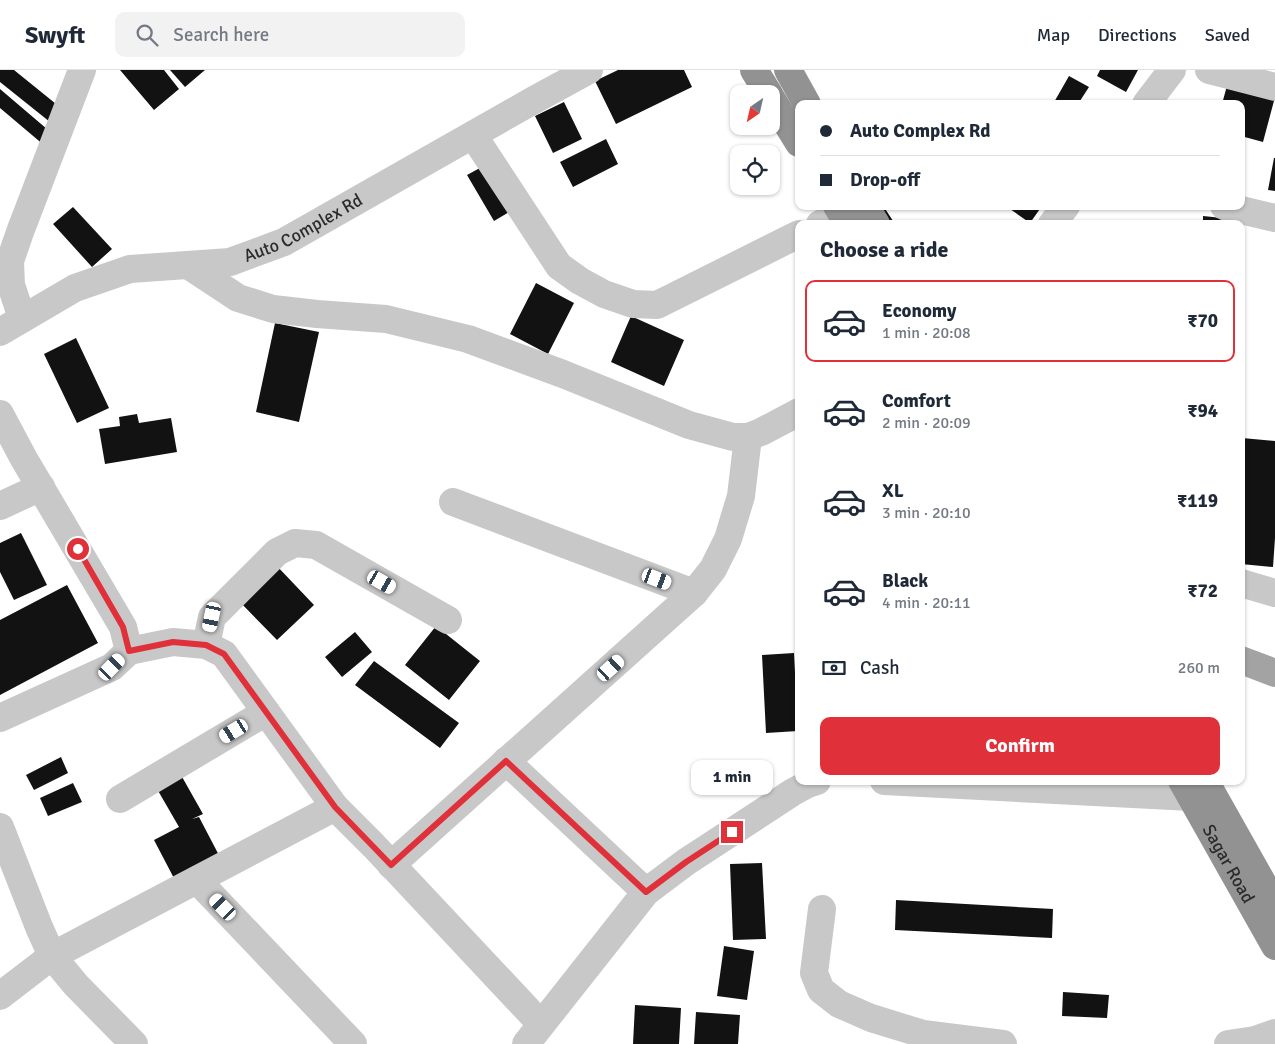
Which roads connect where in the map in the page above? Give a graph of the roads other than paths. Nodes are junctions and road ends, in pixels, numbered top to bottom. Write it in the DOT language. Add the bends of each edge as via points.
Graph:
graph roads {
  1 [pos="82,70"];
  2 [pos="589,70"];
  3 [pos="754,70"];
  4 [pos="788,70"];
  5 [pos="1172,70"];
  6 [pos="1209,70"];
  7 [pos="763,85"];
  8 [pos="1275,87"];
  9 [pos="805,100"];
  10 [pos="1149,100"];
  11 [pos="780,112"];
  12 [pos="473,135"];
  13 [pos="795,137"];
  14 [pos="1063,210"];
  15 [pos="1241,210"];
  16 [pos="842,215"];
  17 [pos="1275,218"];
  18 [pos="861,220"];
  19 [pos="1055,220"];
  20 [pos="795,236"];
  21 [pos="188,265"];
  22 [pos="11,325"];
  23 [pos="0,414"];
  24 [pos="795,414"];
  25 [pos="748,437"];
  26 [pos="41,487"];
  27 [pos="453,502"];
  28 [pos="0,506"];
  29 [pos="1245,584"];
  30 [pos="694,593"];
  31 [pos="1275,593"];
  32 [pos="448,620"];
  33 [pos="206,645"];
  34 [pos="129,651"];
  35 [pos="1245,662"];
  36 [pos="1275,674"];
  37 [pos="266,712"];
  38 [pos="0,718"];
  39 [pos="506,761"];
  40 [pos="806,785"];
  41 [pos="1131,785"];
  42 [pos="1193,786"];
  43 [pos="120,799"];
  44 [pos="335,807"];
  45 [pos="0,827"];
  46 [pos="391,865"];
  47 [pos="197,880"];
  48 [pos="646,892"];
  49 [pos="1275,905"];
  50 [pos="822,909"];
  51 [pos="1275,946"];
  52 [pos="52,956"];
  53 [pos="0,996"];
  54 [pos="1275,1033"];
  55 [pos="533,1034"];
  56 [pos="134,1044"];
  57 [pos="353,1044"];
  58 [pos="1003,1044"];
  59 [pos="1228,1044"];
  1 -- 22 [label="street" via="10,261"];
  2 -- 12 [label="street, Auto Complex Rd"];
  3 -- 7 [label="highway"];
  4 -- 9 [label="highway"];
  5 -- 10 [label="street"];
  6 -- 8 [label="street"];
  11 -- 13 [label="highway"];
  12 -- 20 [label="street" via="559,266 604,294 633,304 657,305"];
  12 -- 21 [label="street, Auto Complex Rd" via="284,242 230,262"];
  14 -- 19 [label="street"];
  15 -- 17 [label="street"];
  16 -- 18 [label="highway"];
  21 -- 22 [label="street, Auto Complex Rd" via="130,269 75,288"];
  21 -- 25 [label="street" via="238,298 273,309 386,319 468,339 689,425 733,437"];
  23 -- 26 [label="street"];
  24 -- 25 [label="street"];
  25 -- 30 [label="street" via="741,496 728,539 713,569"];
  26 -- 28 [label="street"];
  26 -- 34 [label="street" via="123,627"];
  27 -- 30 [label="street"];
  29 -- 31 [label="street"];
  30 -- 39 [label="street"];
  32 -- 33 [label="street" via="316,544 295,543 277,552 212,617"];
  33 -- 34 [label="street" via="173,642"];
  33 -- 37 [label="street" via="224,654"];
  34 -- 38 [label="street" via="112,667"];
  35 -- 36 [label="main road"];
  37 -- 43 [label="street"];
  37 -- 44 [label="street"];
  39 -- 46 [label="street"];
  39 -- 48 [label="street"];
  40 -- 48 [label="street" via="686,862"];
  41 -- 42 [label="street"];
  42 -- 49 [label="highway, Sagar Road"];
  42 -- 51 [label="highway, Sagar Road"];
  44 -- 46 [label="street"];
  44 -- 47 [label="street"];
  45 -- 52 [label="street"];
  46 -- 55 [label="street"];
  47 -- 52 [label="street"];
  47 -- 57 [label="street"];
  48 -- 55 [label="street"];
  50 -- 58 [label="street" via="814,973 821,990 839,1004 923,1034"];
  52 -- 53 [label="street"];
  52 -- 56 [label="street"];
  54 -- 59 [label="street"];
}
